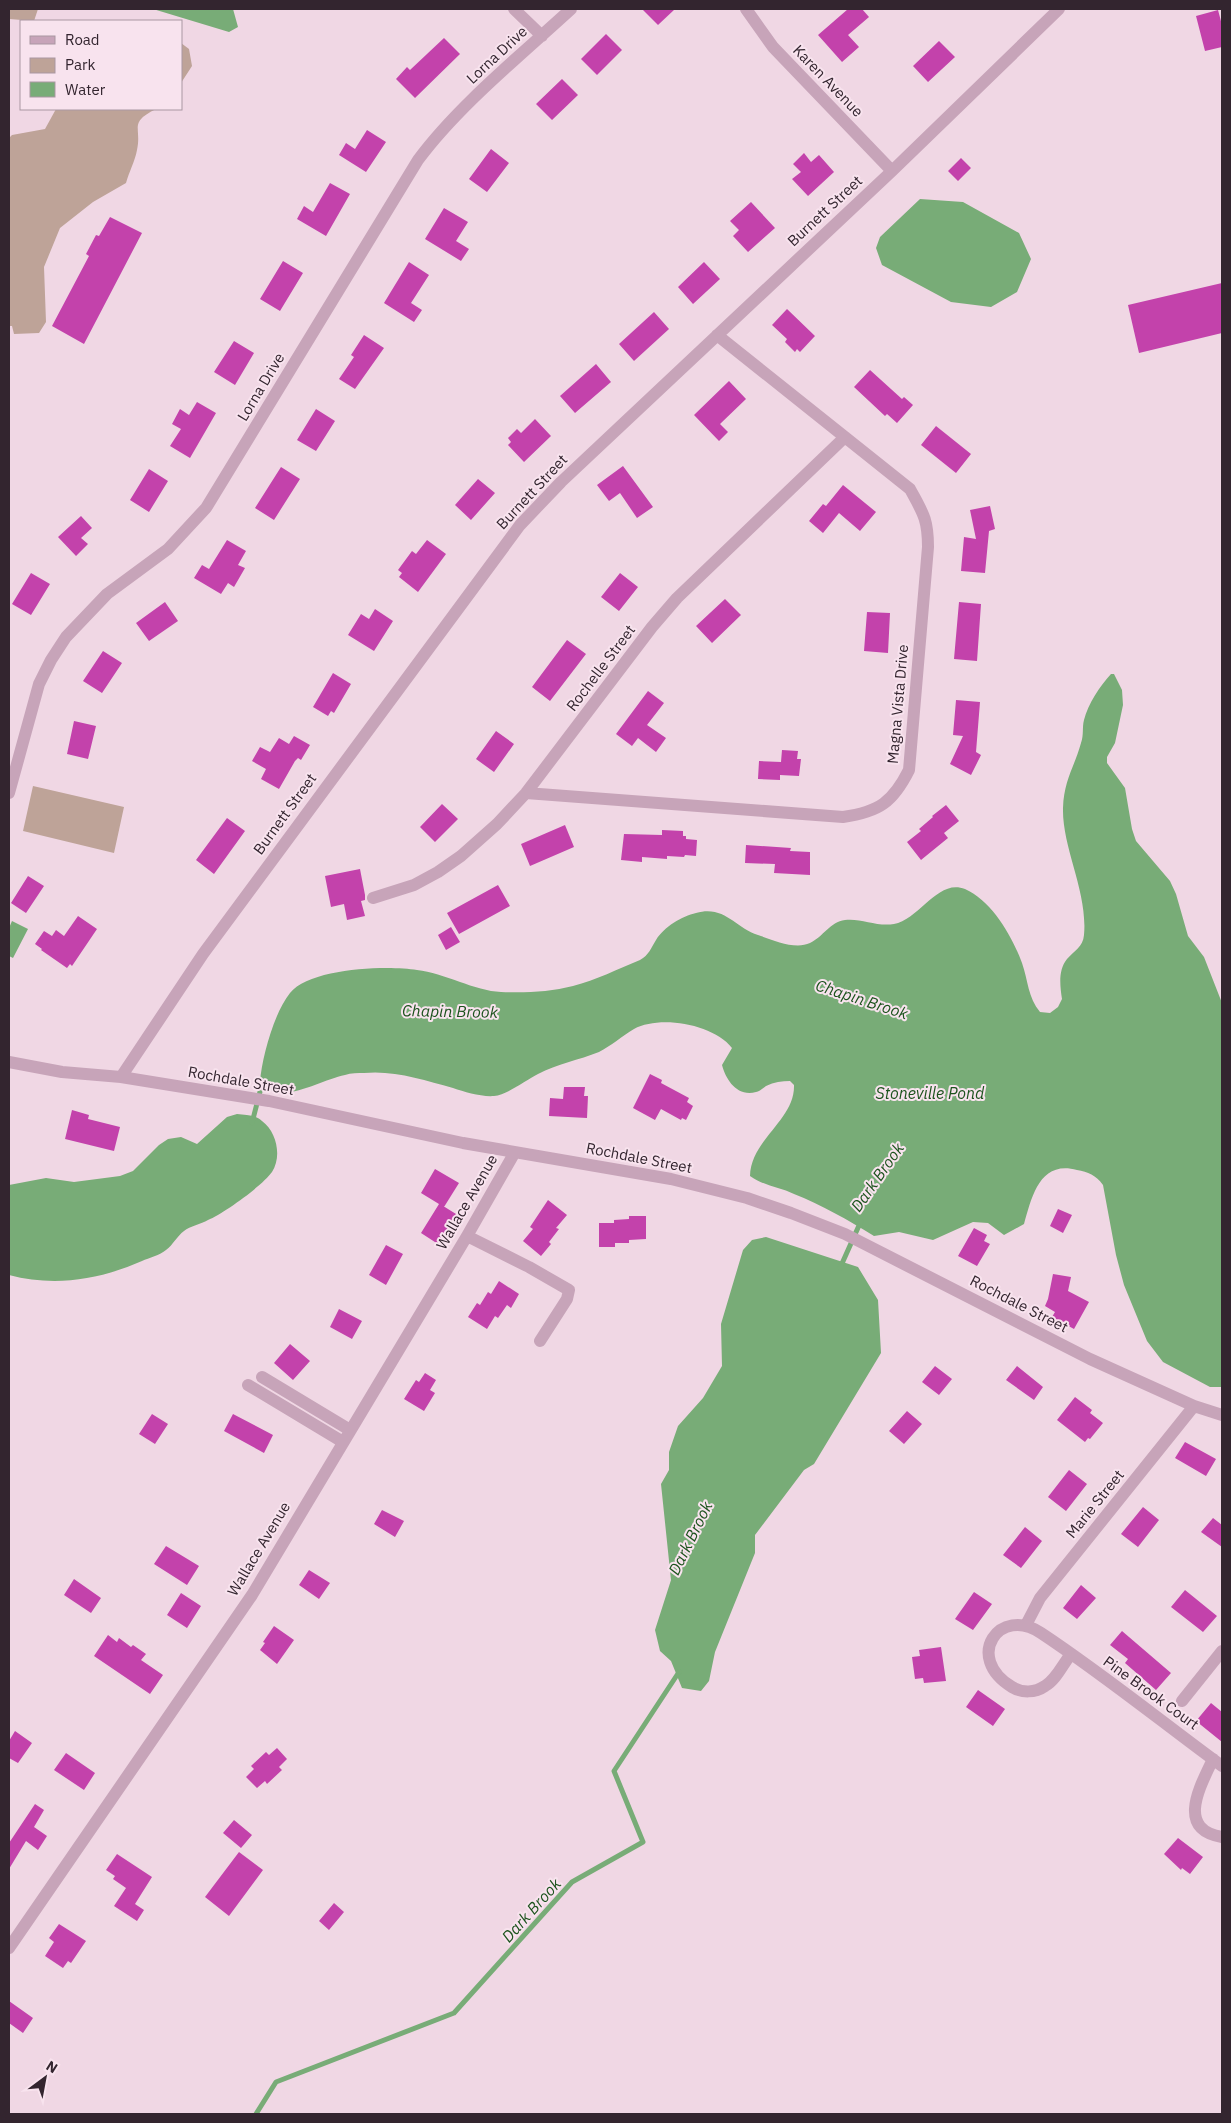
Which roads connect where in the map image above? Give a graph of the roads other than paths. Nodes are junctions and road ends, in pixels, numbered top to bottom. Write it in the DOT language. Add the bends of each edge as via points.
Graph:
graph roads {
  1 [pos="514,9"];
  2 [pos="571,9"];
  3 [pos="746,9"];
  4 [pos="1059,9"];
  5 [pos="542,36"];
  6 [pos="892,171"];
  7 [pos="717,336"];
  8 [pos="845,437"];
  9 [pos="9,793"];
  10 [pos="526,793"];
  11 [pos="373,898"];
  12 [pos="9,1062"];
  13 [pos="121,1077"];
  14 [pos="515,1152"];
  15 [pos="467,1236"];
  16 [pos="540,1341"];
  17 [pos="262,1377"];
  18 [pos="248,1385"];
  19 [pos="1194,1406"];
  20 [pos="1222,1415"];
  21 [pos="350,1430"];
  22 [pos="343,1442"];
  23 [pos="1026,1625"];
  24 [pos="1222,1652"];
  25 [pos="1071,1654"];
  26 [pos="1182,1701"];
  27 [pos="1217,1762"];
  28 [pos="1222,1837"];
  29 [pos="9,1948"];
  1 -- 5 [label="street"];
  2 -- 5 [label="street, Lorna Drive"];
  3 -- 6 [label="street, Karen Avenue" via="772,47"];
  4 -- 6 [label="street, Burnett Street"];
  5 -- 9 [label="street, Lorna Drive" via="457,116 418,160 206,508 168,549 106,594 66,637 40,684"];
  6 -- 7 [label="street, Burnett Street"];
  7 -- 8 [label="street, Magna Vista Drive"];
  7 -- 13 [label="street, Burnett Street" via="561,482 512,535 202,954"];
  8 -- 10 [label="street, Rochelle Street" via="652,627"];
  8 -- 10 [label="street, Magna Vista Drive" via="910,489 928,529 909,770 891,798 871,812 843,818"];
  10 -- 11 [label="street, Rochelle Street" via="482,839 438,872 414,885"];
  12 -- 13 [label="street, Rochdale Street" via="62,1072"];
  13 -- 14 [label="street, Rochdale Street" via="269,1101"];
  14 -- 15 [label="street, Wallace Avenue"];
  14 -- 19 [label="street, Rochdale Street" via="671,1179 792,1212 845,1234 1090,1359"];
  15 -- 16 [label="street" via="569,1290 567,1299"];
  15 -- 21 [label="street, Wallace Avenue"];
  17 -- 21 [label="street"];
  18 -- 22 [label="street"];
  19 -- 20 [label="street, Rochdale Street"];
  19 -- 23 [label="street, Marie Street" via="1040,1598"];
  21 -- 22 [label="street, Wallace Avenue"];
  22 -- 29 [label="street, Wallace Avenue" via="252,1595"];
  23 -- 25 [label="street, Pine Brook Court"];
  23 -- 25 [label="street" via="1007,1627 990,1645 992,1670 1010,1685 1027,1692 1040,1689 1050,1682"];
  24 -- 26 [label="street"];
  25 -- 27 [label="street, Pine Brook Court"];
  27 -- 28 [label="street, Pine Brook Court" via="1195,1798 1194,1812 1204,1829"];
}
